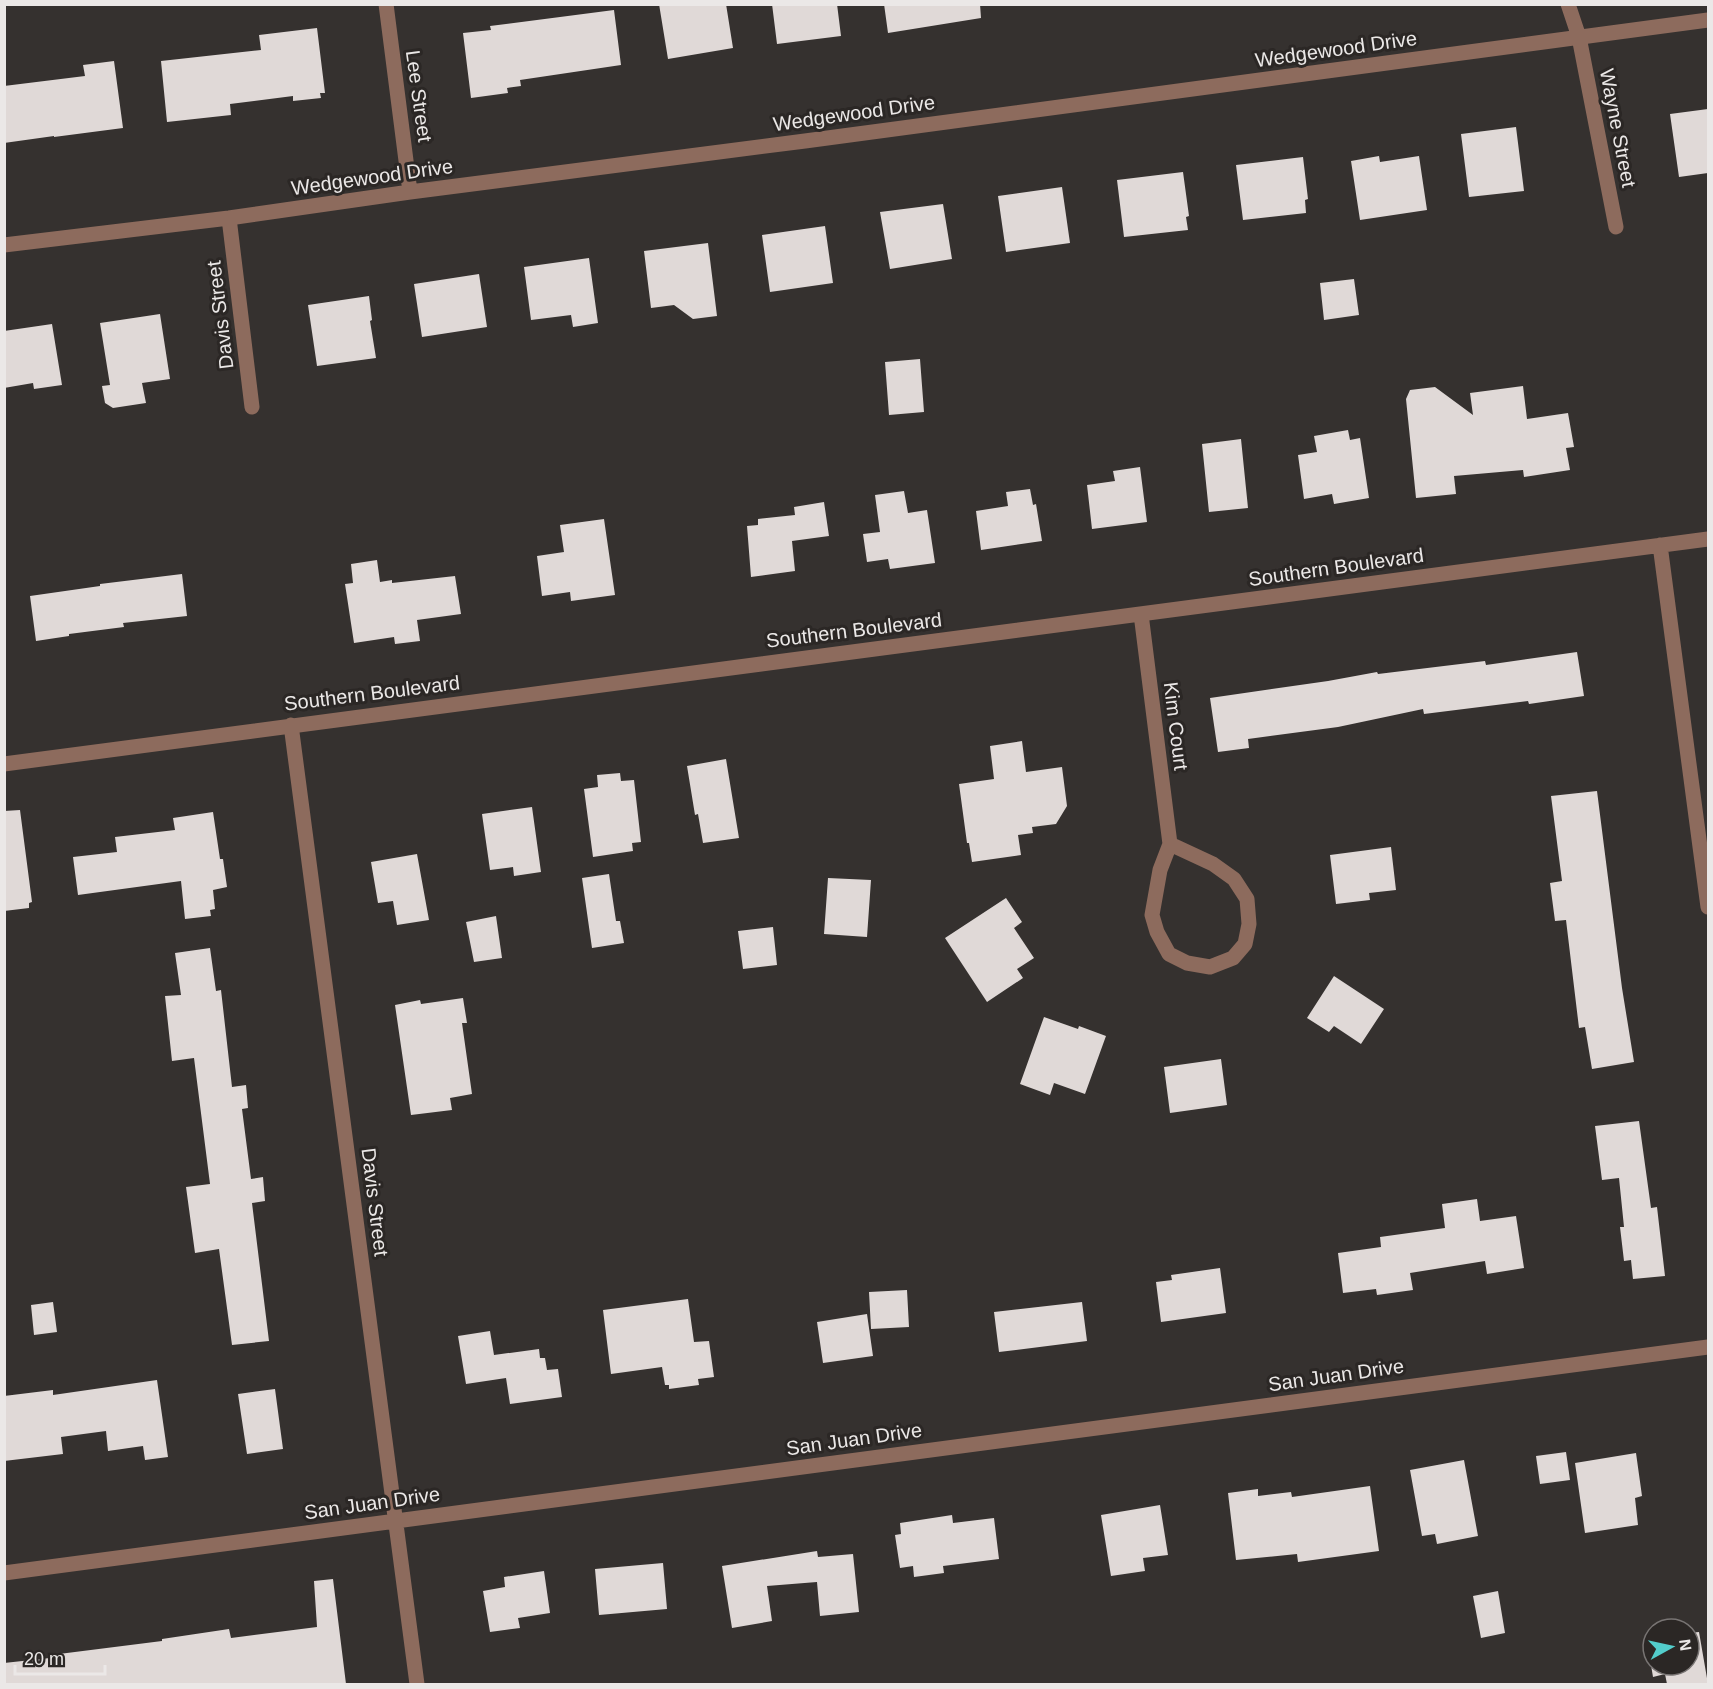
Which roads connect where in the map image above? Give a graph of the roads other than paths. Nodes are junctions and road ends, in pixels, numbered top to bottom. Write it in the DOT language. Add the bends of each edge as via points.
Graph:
graph roads {
  1 [pos="386,4"];
  2 [pos="1568,4"];
  3 [pos="1708,20"];
  4 [pos="1579,37"];
  5 [pos="410,192"];
  6 [pos="229,218"];
  7 [pos="1616,227"];
  8 [pos="4,244"];
  9 [pos="252,407"];
  10 [pos="1708,539"];
  11 [pos="1660,545"];
  12 [pos="1142,614"];
  13 [pos="291,725"];
  14 [pos="4,764"];
  15 [pos="1170,844"];
  16 [pos="1708,907"];
  17 [pos="1708,1347"];
  18 [pos="395,1521"];
  19 [pos="4,1573"];
  20 [pos="417,1684"];
  1 -- 5 [label="street, Lee Street"];
  2 -- 4 [label="street, Wayne Street"];
  3 -- 4 [label="street, Wedgewood Drive"];
  4 -- 5 [label="street, Wedgewood Drive"];
  4 -- 7 [label="street, Wayne Street"];
  5 -- 6 [label="street, Wedgewood Drive"];
  6 -- 8 [label="street, Wedgewood Drive"];
  6 -- 9 [label="street, Davis Street"];
  10 -- 11 [label="street, Southern Boulevard"];
  11 -- 12 [label="street, Southern Boulevard"];
  11 -- 16 [label="street"];
  12 -- 13 [label="street, Southern Boulevard"];
  12 -- 15 [label="street, Kim Court"];
  13 -- 14 [label="street, Southern Boulevard"];
  13 -- 18 [label="street, Davis Street"];
  15 -- 15 [label="street, Kim Court" via="1213,864 1234,879 1247,899 1249,924 1245,944 1233,958 1210,967 1187,963 1169,954 1152,915 1160,870"];
  17 -- 18 [label="street, San Juan Drive"];
  18 -- 19 [label="street, San Juan Drive"];
  18 -- 20 [label="street, Davis Street"];
}
